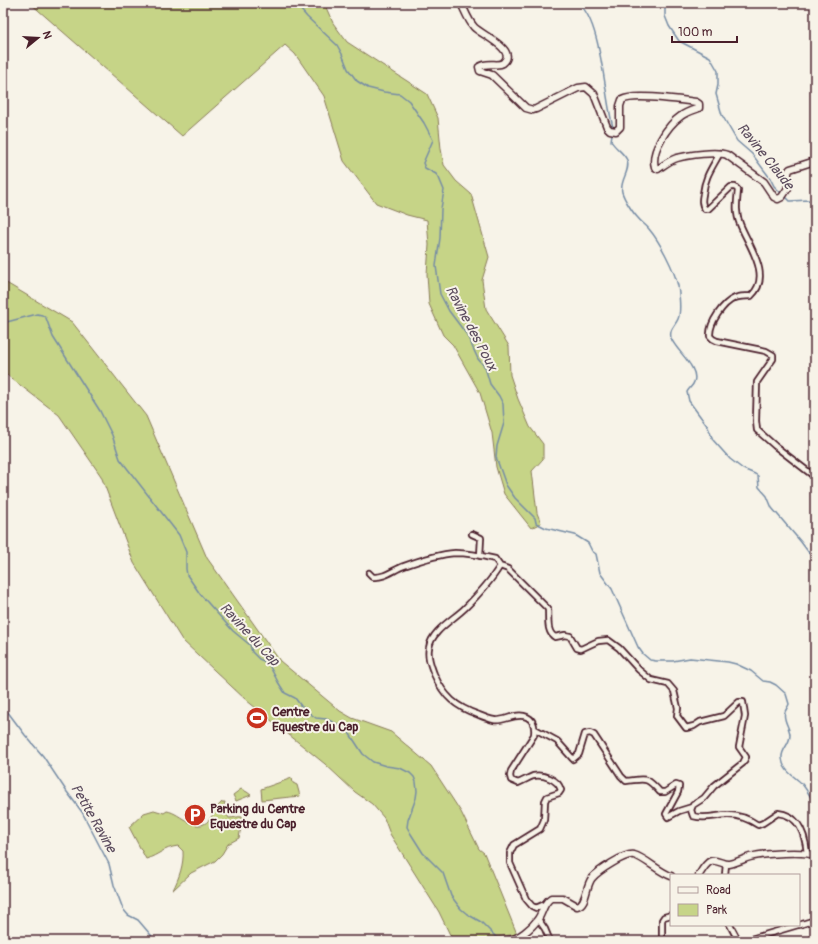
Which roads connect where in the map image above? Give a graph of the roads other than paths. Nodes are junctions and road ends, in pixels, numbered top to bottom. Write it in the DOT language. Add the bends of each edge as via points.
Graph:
graph roads {
  1 [pos="461,3"];
  2 [pos="720,153"];
  3 [pos="815,161"];
  4 [pos="815,477"];
  5 [pos="472,534"];
  6 [pos="480,556"];
  7 [pos="500,566"];
  8 [pos="369,572"];
  9 [pos="535,729"];
  10 [pos="692,807"];
  11 [pos="807,853"];
  12 [pos="815,856"];
  13 [pos="726,864"];
  14 [pos="700,874"];
  15 [pos="725,874"];
  16 [pos="670,875"];
  17 [pos="545,904"];
  18 [pos="670,915"];
  19 [pos="538,919"];
  20 [pos="815,920"];
  21 [pos="800,925"];
  22 [pos="731,926"];
  23 [pos="796,926"];
  24 [pos="508,941"];
  25 [pos="550,941"];
  26 [pos="662,941"];
  27 [pos="740,941"];
  28 [pos="744,941"];
  1 -- 2 [label="street" via="474,27 502,45 505,52 503,63 485,63 479,67 480,71 492,75 526,108 536,109 578,88 586,87 594,94 607,126 610,130 616,131 620,127 620,106 626,98 696,102 699,104 698,108 680,116 661,138 657,145 655,168 658,169 677,158"];
  2 -- 3 [label="street" via="727,155 764,182 778,199 788,188 790,169"];
  2 -- 4 [label="street" via="704,183 703,206 708,209 731,187 738,190 738,219 758,266 760,283 751,296 737,297 725,305 711,326 710,336 717,341 766,351 773,355 773,359 757,382 757,430"];
  5 -- 6 [label="street" via="481,538"];
  6 -- 7 [label="street" via="495,559"];
  6 -- 8 [label="street" via="455,553 402,567 380,578 373,577"];
  7 -- 9 [label="street" via="496,574 465,608 435,634 429,647 431,666 442,690 459,707 495,720 526,717"];
  7 -- 10 [label="street" via="508,569 548,609 551,635 570,636 577,648 581,649 608,640 651,680 668,684 674,691 677,716 686,728 724,716 739,702 743,702 745,716 739,747 746,757 743,763"];
  9 -- 10 [label="street" via="557,741 573,759 579,754 585,734 590,733 626,781 646,779 660,792 679,786 666,814 668,817"];
  9 -- 17 [label="street" via="530,743 511,771 511,780 518,783 533,776 542,776 553,779 561,790 546,798 544,820 540,829 514,845 510,853 510,863 526,899 536,908"];
  10 -- 11 [label="street" via="693,816 698,818 727,815 746,817 758,825 778,813 787,814 796,820 801,828"];
  11 -- 12 [label="street"];
  11 -- 13 [label="street" via="757,855"];
  13 -- 14 [label="street" via="715,860"];
  13 -- 15 [label="street"];
  16 -- 17 [label="street" via="639,857 630,855 620,858 592,878 580,906 559,897 551,898"];
  17 -- 19 [label="street"];
  18 -- 26 [label="street" via="662,920"];
  19 -- 24 [label="street" via="520,936"];
  19 -- 25 [label="street"];
  20 -- 21 [label="street"];
  22 -- 27 [label="street"];
  23 -- 28 [label="street"];
}
